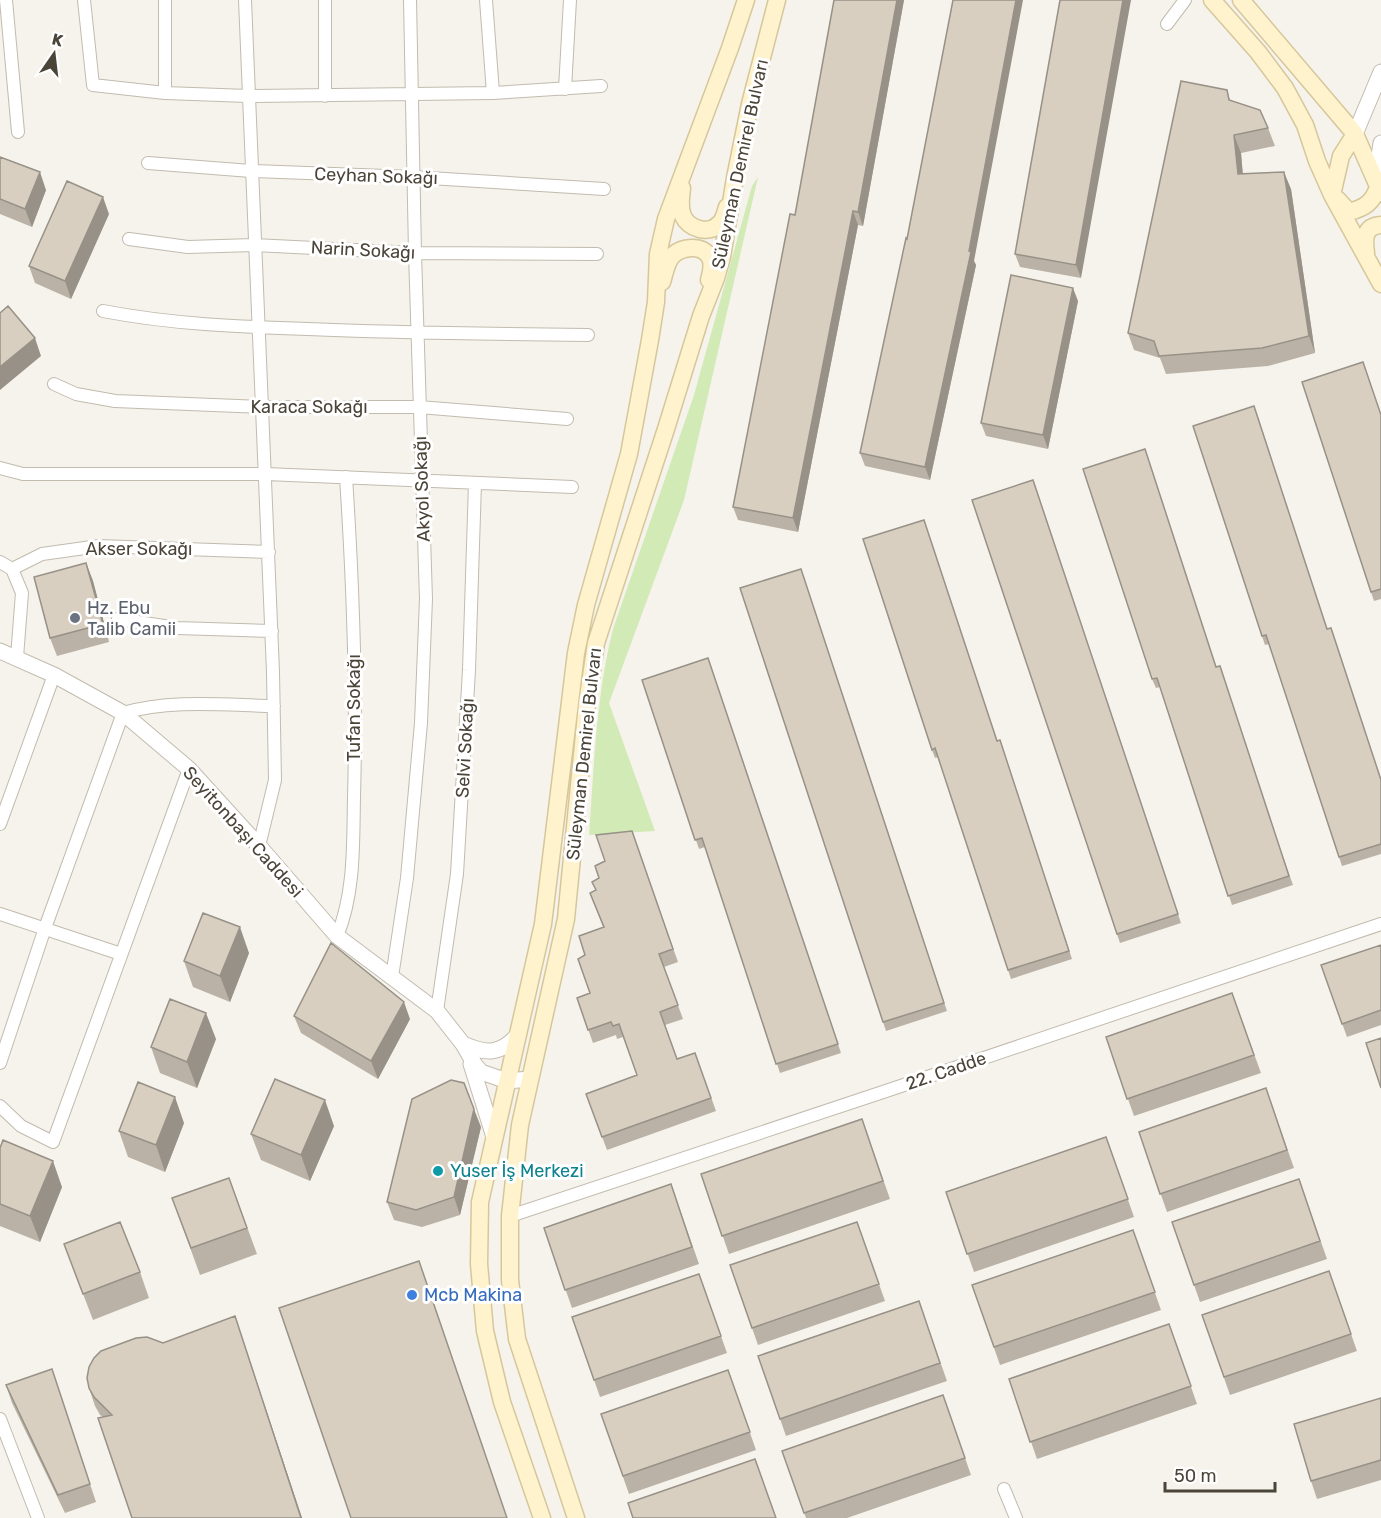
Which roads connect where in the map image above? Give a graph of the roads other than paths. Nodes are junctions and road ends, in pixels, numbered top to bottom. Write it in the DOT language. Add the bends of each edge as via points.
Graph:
graph roads {
  1 [pos="6,0"];
  2 [pos="84,0"];
  3 [pos="165,0"];
  4 [pos="245,0"];
  5 [pos="325,0"];
  6 [pos="410,0"];
  7 [pos="486,0"];
  8 [pos="570,0"];
  9 [pos="746,0"];
  10 [pos="777,0"];
  11 [pos="1185,0"];
  12 [pos="1212,0"];
  13 [pos="1241,0"];
  14 [pos="1167,24"];
  15 [pos="1381,72"];
  16 [pos="601,86"];
  17 [pos="565,89"];
  18 [pos="165,93"];
  19 [pos="494,93"];
  20 [pos="411,95"];
  21 [pos="248,96"];
  22 [pos="325,96"];
  23 [pos="18,132"];
  24 [pos="1355,134"];
  25 [pos="1381,144"];
  26 [pos="148,163"];
  27 [pos="685,166"];
  28 [pos="251,171"];
  29 [pos="413,177"];
  30 [pos="734,183"];
  31 [pos="604,189"];
  32 [pos="1379,190"];
  33 [pos="1332,195"];
  34 [pos="1381,225"];
  35 [pos="129,239"];
  36 [pos="254,245"];
  37 [pos="415,253"];
  38 [pos="597,254"];
  39 [pos="1366,257"];
  40 [pos="1381,285"];
  41 [pos="656,302"];
  42 [pos="103,311"];
  43 [pos="700,315"];
  44 [pos="258,327"];
  45 [pos="417,333"];
  46 [pos="588,335"];
  47 [pos="54,384"];
  48 [pos="262,407"];
  49 [pos="419,407"];
  50 [pos="567,419"];
  51 [pos="0,468"];
  52 [pos="266,474"];
  53 [pos="346,477"];
  54 [pos="422,480"];
  55 [pos="475,483"];
  56 [pos="572,487"];
  57 [pos="269,552"];
  58 [pos="0,562"];
  59 [pos="12,569"];
  60 [pos="118,619"];
  61 [pos="272,631"];
  62 [pos="0,651"];
  63 [pos="17,657"];
  64 [pos="54,675"];
  65 [pos="274,706"];
  66 [pos="123,713"];
  67 [pos="189,769"];
  68 [pos="0,824"];
  69 [pos="259,846"];
  70 [pos="0,914"];
  71 [pos="1381,924"];
  72 [pos="45,928"];
  73 [pos="337,936"];
  74 [pos="121,954"];
  75 [pos="392,977"];
  76 [pos="437,1011"];
  77 [pos="517,1036"];
  78 [pos="463,1044"];
  79 [pos="0,1063"];
  80 [pos="529,1079"];
  81 [pos="507,1081"];
  82 [pos="0,1106"];
  83 [pos="494,1137"];
  84 [pos="510,1215"];
  85 [pos="0,1419"];
  86 [pos="1004,1489"];
  87 [pos="38,1518"];
  88 [pos="542,1518"];
  89 [pos="576,1518"];
  90 [pos="1016,1518"];
  1 -- 23 [label="street"];
  2 -- 18 [label="street" via="93,85"];
  3 -- 18 [label="street"];
  4 -- 21 [label="street"];
  5 -- 22 [label="street"];
  6 -- 20 [label="street, Akyol Sokağı"];
  7 -- 19 [label="street"];
  8 -- 17 [label="street"];
  9 -- 27 [label="main road, Süleyman Demirel Bulvarı"];
  10 -- 30 [label="main road, Süleyman Demirel Bulvarı"];
  11 -- 14 [label="street"];
  12 -- 33 [label="main road" via="1285,88 1305,125"];
  13 -- 24 [label="main road"];
  15 -- 24 [label="street"];
  16 -- 17 [label="street"];
  17 -- 19 [label="street"];
  18 -- 21 [label="street"];
  19 -- 20 [label="street"];
  20 -- 22 [label="street"];
  20 -- 29 [label="street, Akyol Sokağı"];
  21 -- 22 [label="street"];
  21 -- 28 [label="street"];
  24 -- 32 [label="main road"];
  24 -- 33 [label="main road" via="1341,156"];
  25 -- 32 [label="street"];
  26 -- 28 [label="street, Ceyhan Sokağı"];
  27 -- 30 [label="main road" via="682,215 699,230 721,223"];
  27 -- 41 [label="main road, Süleyman Demirel Bulvarı" via="657,254"];
  28 -- 29 [label="street, Ceyhan Sokağı"];
  28 -- 36 [label="street"];
  29 -- 31 [label="street, Ceyhan Sokağı"];
  29 -- 37 [label="street, Akyol Sokağı"];
  30 -- 43 [label="main road, Süleyman Demirel Bulvarı" via="722,257"];
  32 -- 33 [label="main road" via="1362,209 1349,212"];
  33 -- 39 [label="main road"];
  34 -- 39 [label="main road" via="1366,233"];
  35 -- 36 [label="street, Narin Sokağı" via="188,247"];
  36 -- 37 [label="street, Narin Sokağı"];
  36 -- 44 [label="street"];
  37 -- 38 [label="street, Narin Sokağı"];
  37 -- 45 [label="street, Akyol Sokağı"];
  39 -- 40 [label="main road"];
  41 -- 43 [label="main road" via="671,257 691,247 702,250 709,255 711,275"];
  41 -- 77 [label="main road, Süleyman Demirel Bulvarı" via="629,454 580,626 543,924"];
  42 -- 44 [label="street" via="140,318"];
  43 -- 80 [label="main road, Süleyman Demirel Bulvarı" via="596,644 566,919"];
  44 -- 45 [label="street"];
  44 -- 48 [label="street"];
  45 -- 46 [label="street"];
  45 -- 49 [label="street, Akyol Sokağı"];
  47 -- 48 [label="street, Karaca Sokağı" via="76,394 115,401"];
  48 -- 49 [label="street, Karaca Sokağı"];
  48 -- 52 [label="street"];
  49 -- 50 [label="street, Karaca Sokağı"];
  49 -- 54 [label="street, Akyol Sokağı"];
  51 -- 52 [label="street" via="23,474"];
  52 -- 53 [label="street"];
  52 -- 57 [label="street"];
  53 -- 54 [label="street"];
  53 -- 73 [label="street, Tufan Sokağı" via="353,582 355,752 348,906"];
  54 -- 55 [label="street"];
  54 -- 75 [label="street, Akyol Sokağı" via="426,599 421,723 407,878"];
  55 -- 56 [label="street"];
  55 -- 76 [label="street, Selvi Sokağı" via="457,874"];
  57 -- 59 [label="street, Akser Sokağı" via="99,546 42,554"];
  57 -- 61 [label="street"];
  58 -- 59 [label="street"];
  59 -- 63 [label="street" via="22,593"];
  60 -- 61 [label="street" via="177,628"];
  61 -- 65 [label="street"];
  62 -- 63 [label="street, Seyitonbaşı Caddesi"];
  63 -- 64 [label="street, Seyitonbaşı Caddesi"];
  64 -- 66 [label="street, Seyitonbaşı Caddesi"];
  64 -- 68 [label="street"];
  65 -- 66 [label="street" via="190,704 145,707"];
  65 -- 69 [label="street" via="275,780"];
  66 -- 67 [label="street, Seyitonbaşı Caddesi"];
  66 -- 72 [label="street"];
  67 -- 69 [label="street, Seyitonbaşı Caddesi"];
  67 -- 74 [label="street"];
  69 -- 73 [label="street, Seyitonbaşı Caddesi"];
  70 -- 72 [label="street"];
  71 -- 84 [label="street, 22. Cadde"];
  72 -- 74 [label="street"];
  72 -- 79 [label="street"];
  73 -- 75 [label="street, Seyitonbaşı Caddesi"];
  74 -- 82 [label="street" via="53,1142 21,1126"];
  75 -- 76 [label="street, Seyitonbaşı Caddesi"];
  76 -- 78 [label="street, Seyitonbaşı Caddesi"];
  77 -- 78 [label="street" via="509,1045 493,1051"];
  77 -- 81 [label="main road, Süleyman Demirel Bulvarı"];
  78 -- 81 [label="street, Seyitonbaşı Caddesi" via="481,1072"];
  78 -- 83 [label="street, Seyitonbaşı Caddesi"];
  80 -- 81 [label="street, Seyitonbaşı Caddesi"];
  80 -- 84 [label="main road, Süleyman Demirel Bulvarı"];
  81 -- 83 [label="main road, Süleyman Demirel Bulvarı"];
  83 -- 88 [label="main road, Süleyman Demirel Bulvarı" via="480,1202 479,1264 485,1331 502,1402"];
  84 -- 89 [label="main road, Süleyman Demirel Bulvarı" via="510,1280 518,1339"];
  85 -- 87 [label="street"];
  86 -- 90 [label="street"];
}
